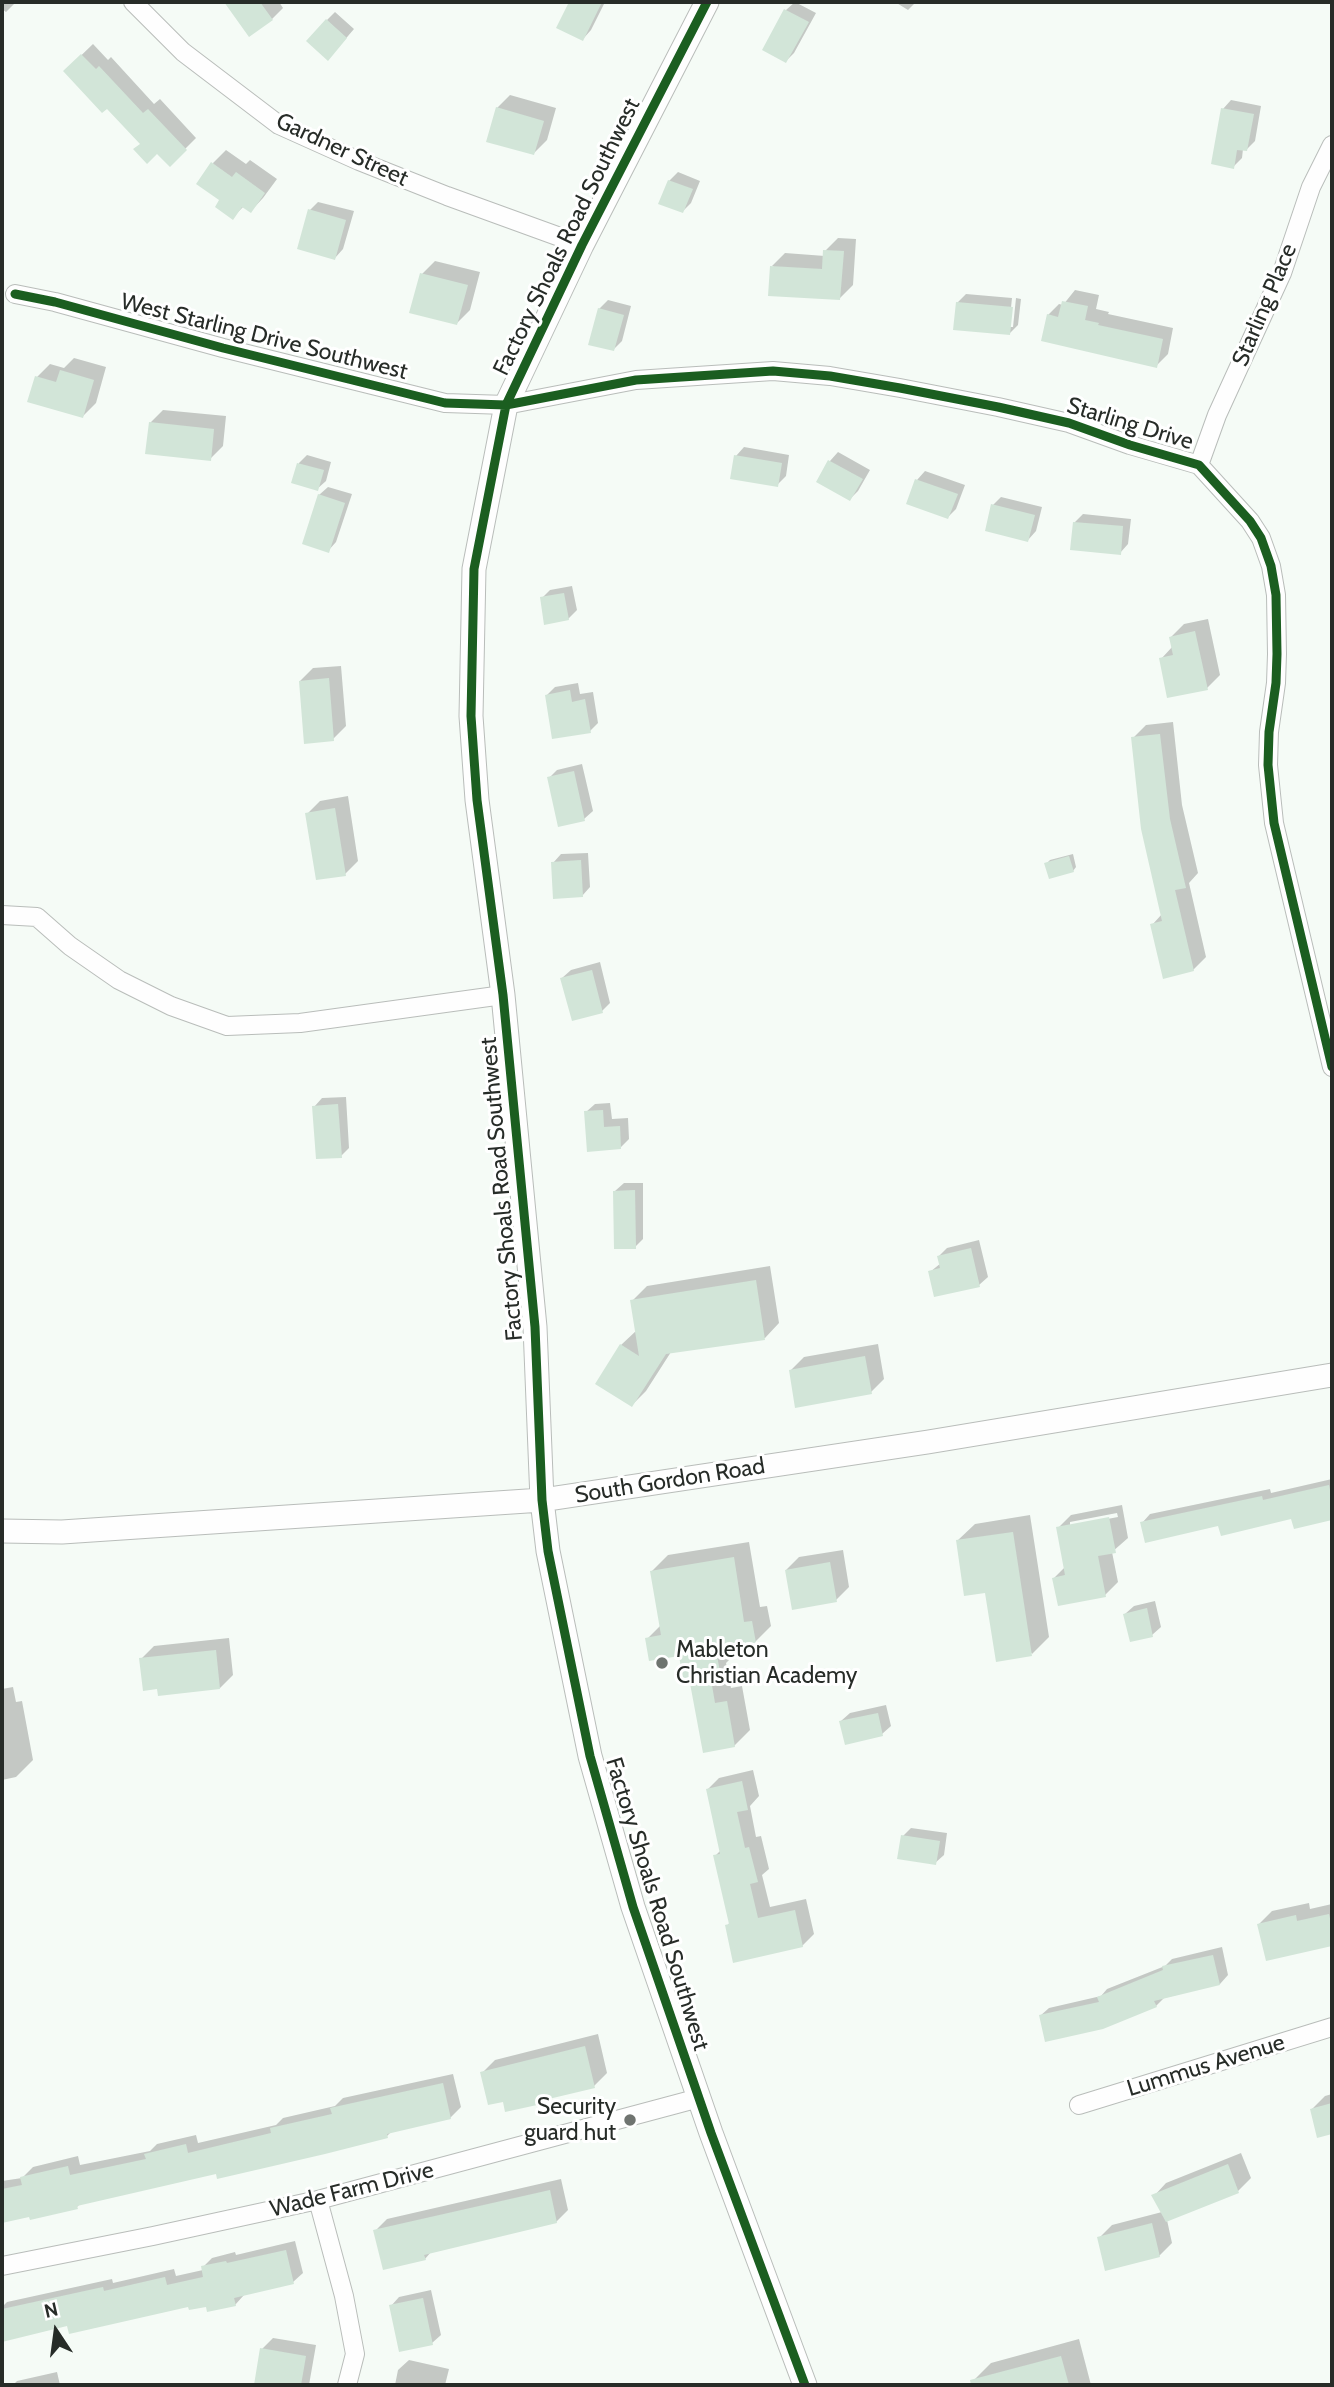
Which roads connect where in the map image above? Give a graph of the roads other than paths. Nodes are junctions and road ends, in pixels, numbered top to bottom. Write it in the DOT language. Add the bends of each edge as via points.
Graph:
graph roads {
  1 [pos="134,2"];
  2 [pos="707,2"];
  3 [pos="1332,145"];
  4 [pos="582,245"];
  5 [pos="15,294"];
  6 [pos="506,405"];
  7 [pos="1199,465"];
  8 [pos="2,915"];
  9 [pos="503,995"];
  10 [pos="1332,1067"];
  11 [pos="1332,1375"];
  12 [pos="542,1500"];
  13 [pos="3,1532"];
  14 [pos="1332,2027"];
  15 [pos="699,2098"];
  16 [pos="1079,2105"];
  17 [pos="318,2200"];
  18 [pos="2,2266"];
  19 [pos="347,2385"];
  20 [pos="805,2385"];
  1 -- 4 [label="street, Gardner Street" via="183,52 279,125 359,162"];
  2 -- 4 [label="street, Factory Shoals Road Southwest"];
  3 -- 7 [label="street, Starling Place"];
  4 -- 6 [label="street, Factory Shoals Road Southwest"];
  5 -- 6 [label="street, West Starling Drive Southwest" via="445,403"];
  6 -- 7 [label="street, Starling Drive" via="636,380 760,372 807,374 1057,421"];
  6 -- 9 [label="street, Factory Shoals Road Southwest" via="474,569 471,716 477,800"];
  7 -- 10 [label="street, Starling Drive" via="1250,521 1271,566 1277,654 1269,732 1270,794"];
  8 -- 9 [label="street" via="37,917 119,979 171,1006 227,1026 300,1023"];
  9 -- 12 [label="street, Factory Shoals Road Southwest" via="536,1327"];
  11 -- 12 [label="street, South Gordon Road"];
  12 -- 13 [label="street, South Gordon Road"];
  12 -- 15 [label="street, Factory Shoals Road Southwest" via="548,1551 590,1756 633,1907"];
  14 -- 16 [label="street, Lummus Avenue"];
  15 -- 17 [label="street, Wade Farm Drive"];
  15 -- 20 [label="street, Factory Shoals Road Southwest"];
  17 -- 18 [label="street, Wade Farm Drive"];
  17 -- 19 [label="street" via="355,2354"];
}
